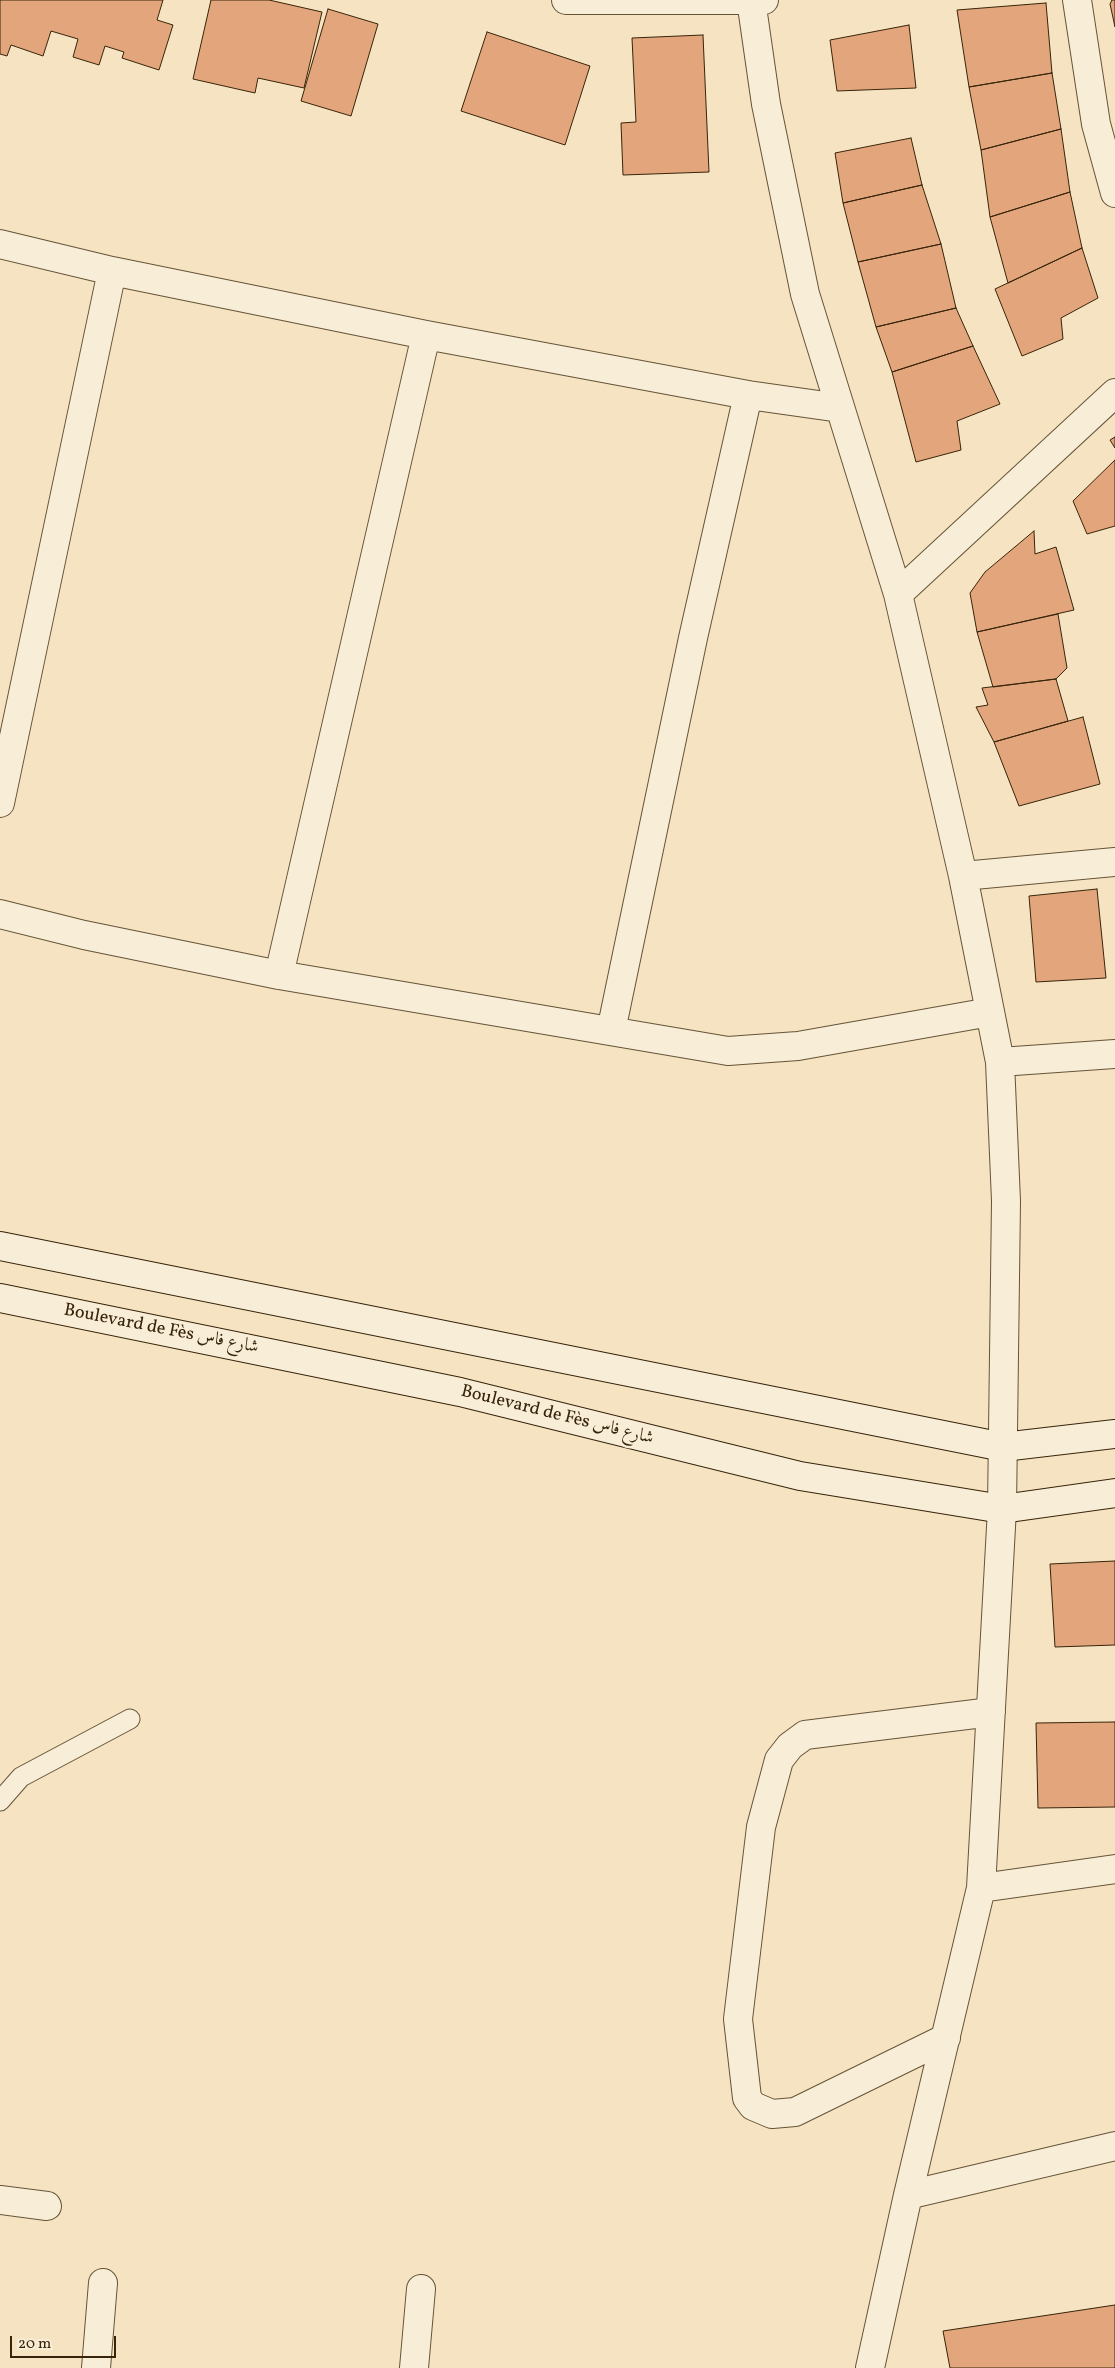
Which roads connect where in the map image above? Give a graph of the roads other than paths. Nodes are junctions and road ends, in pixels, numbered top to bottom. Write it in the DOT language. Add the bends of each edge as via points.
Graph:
graph roads {
  1 [pos="566,0"];
  2 [pos="755,0"];
  3 [pos="1077,0"];
  4 [pos="1115,193"];
  5 [pos="0,244"];
  6 [pos="112,271"];
  7 [pos="426,335"];
  8 [pos="1115,393"];
  9 [pos="748,395"];
  10 [pos="840,408"];
  11 [pos="898,594"];
  12 [pos="0,803"];
  13 [pos="1115,862"];
  14 [pos="963,876"];
  15 [pos="0,914"];
  16 [pos="279,974"];
  17 [pos="990,1012"];
  18 [pos="611,1031"];
  19 [pos="1115,1054"];
  20 [pos="1000,1062"];
  21 [pos="0,1246"];
  22 [pos="0,1298"];
  23 [pos="1115,1434"];
  24 [pos="1003,1447"];
  25 [pos="1115,1493"];
  26 [pos="1002,1509"];
  27 [pos="991,1712"];
  28 [pos="130,1719"];
  29 [pos="0,1801"];
  30 [pos="1115,1869"];
  31 [pos="981,1888"];
  32 [pos="946,2038"];
  33 [pos="1115,2146"];
  34 [pos="908,2195"];
  35 [pos="0,2200"];
  36 [pos="47,2206"];
  37 [pos="103,2283"];
  38 [pos="421,2289"];
  39 [pos="96,2368"];
  40 [pos="414,2368"];
  41 [pos="870,2368"];
  1 -- 2 [label="street"];
  2 -- 10 [label="street" via="766,104 805,294"];
  3 -- 4 [label="street" via="1096,124"];
  5 -- 6 [label="street"];
  6 -- 7 [label="street"];
  6 -- 12 [label="street"];
  7 -- 9 [label="street"];
  7 -- 16 [label="street"];
  8 -- 11 [label="street"];
  9 -- 10 [label="street"];
  9 -- 18 [label="street" via="692,638"];
  10 -- 11 [label="street"];
  11 -- 14 [label="street"];
  13 -- 14 [label="street"];
  14 -- 17 [label="street"];
  15 -- 16 [label="street" via="84,935"];
  16 -- 18 [label="street"];
  17 -- 18 [label="street" via="798,1046 728,1051"];
  17 -- 20 [label="street"];
  19 -- 20 [label="street"];
  20 -- 24 [label="street" via="1006,1201"];
  21 -- 24 [label="street"];
  22 -- 26 [label="street, Boulevard de Fès شارع فاس" via="460,1392 800,1476"];
  23 -- 24 [label="street"];
  24 -- 26 [label="street"];
  25 -- 26 [label="street, Boulevard de Fès شارع فاس"];
  26 -- 27 [label="street"];
  27 -- 31 [label="street"];
  27 -- 32 [label="street" via="805,1735 779,1760 758,1847 738,2019 746,2098 753,2106 772,2114 796,2112"];
  28 -- 29 [label="lane" via="21,1777"];
  30 -- 31 [label="street"];
  31 -- 32 [label="street"];
  32 -- 34 [label="street"];
  33 -- 34 [label="street"];
  34 -- 41 [label="street"];
  35 -- 36 [label="street"];
  37 -- 39 [label="street"];
  38 -- 40 [label="street"];
}
